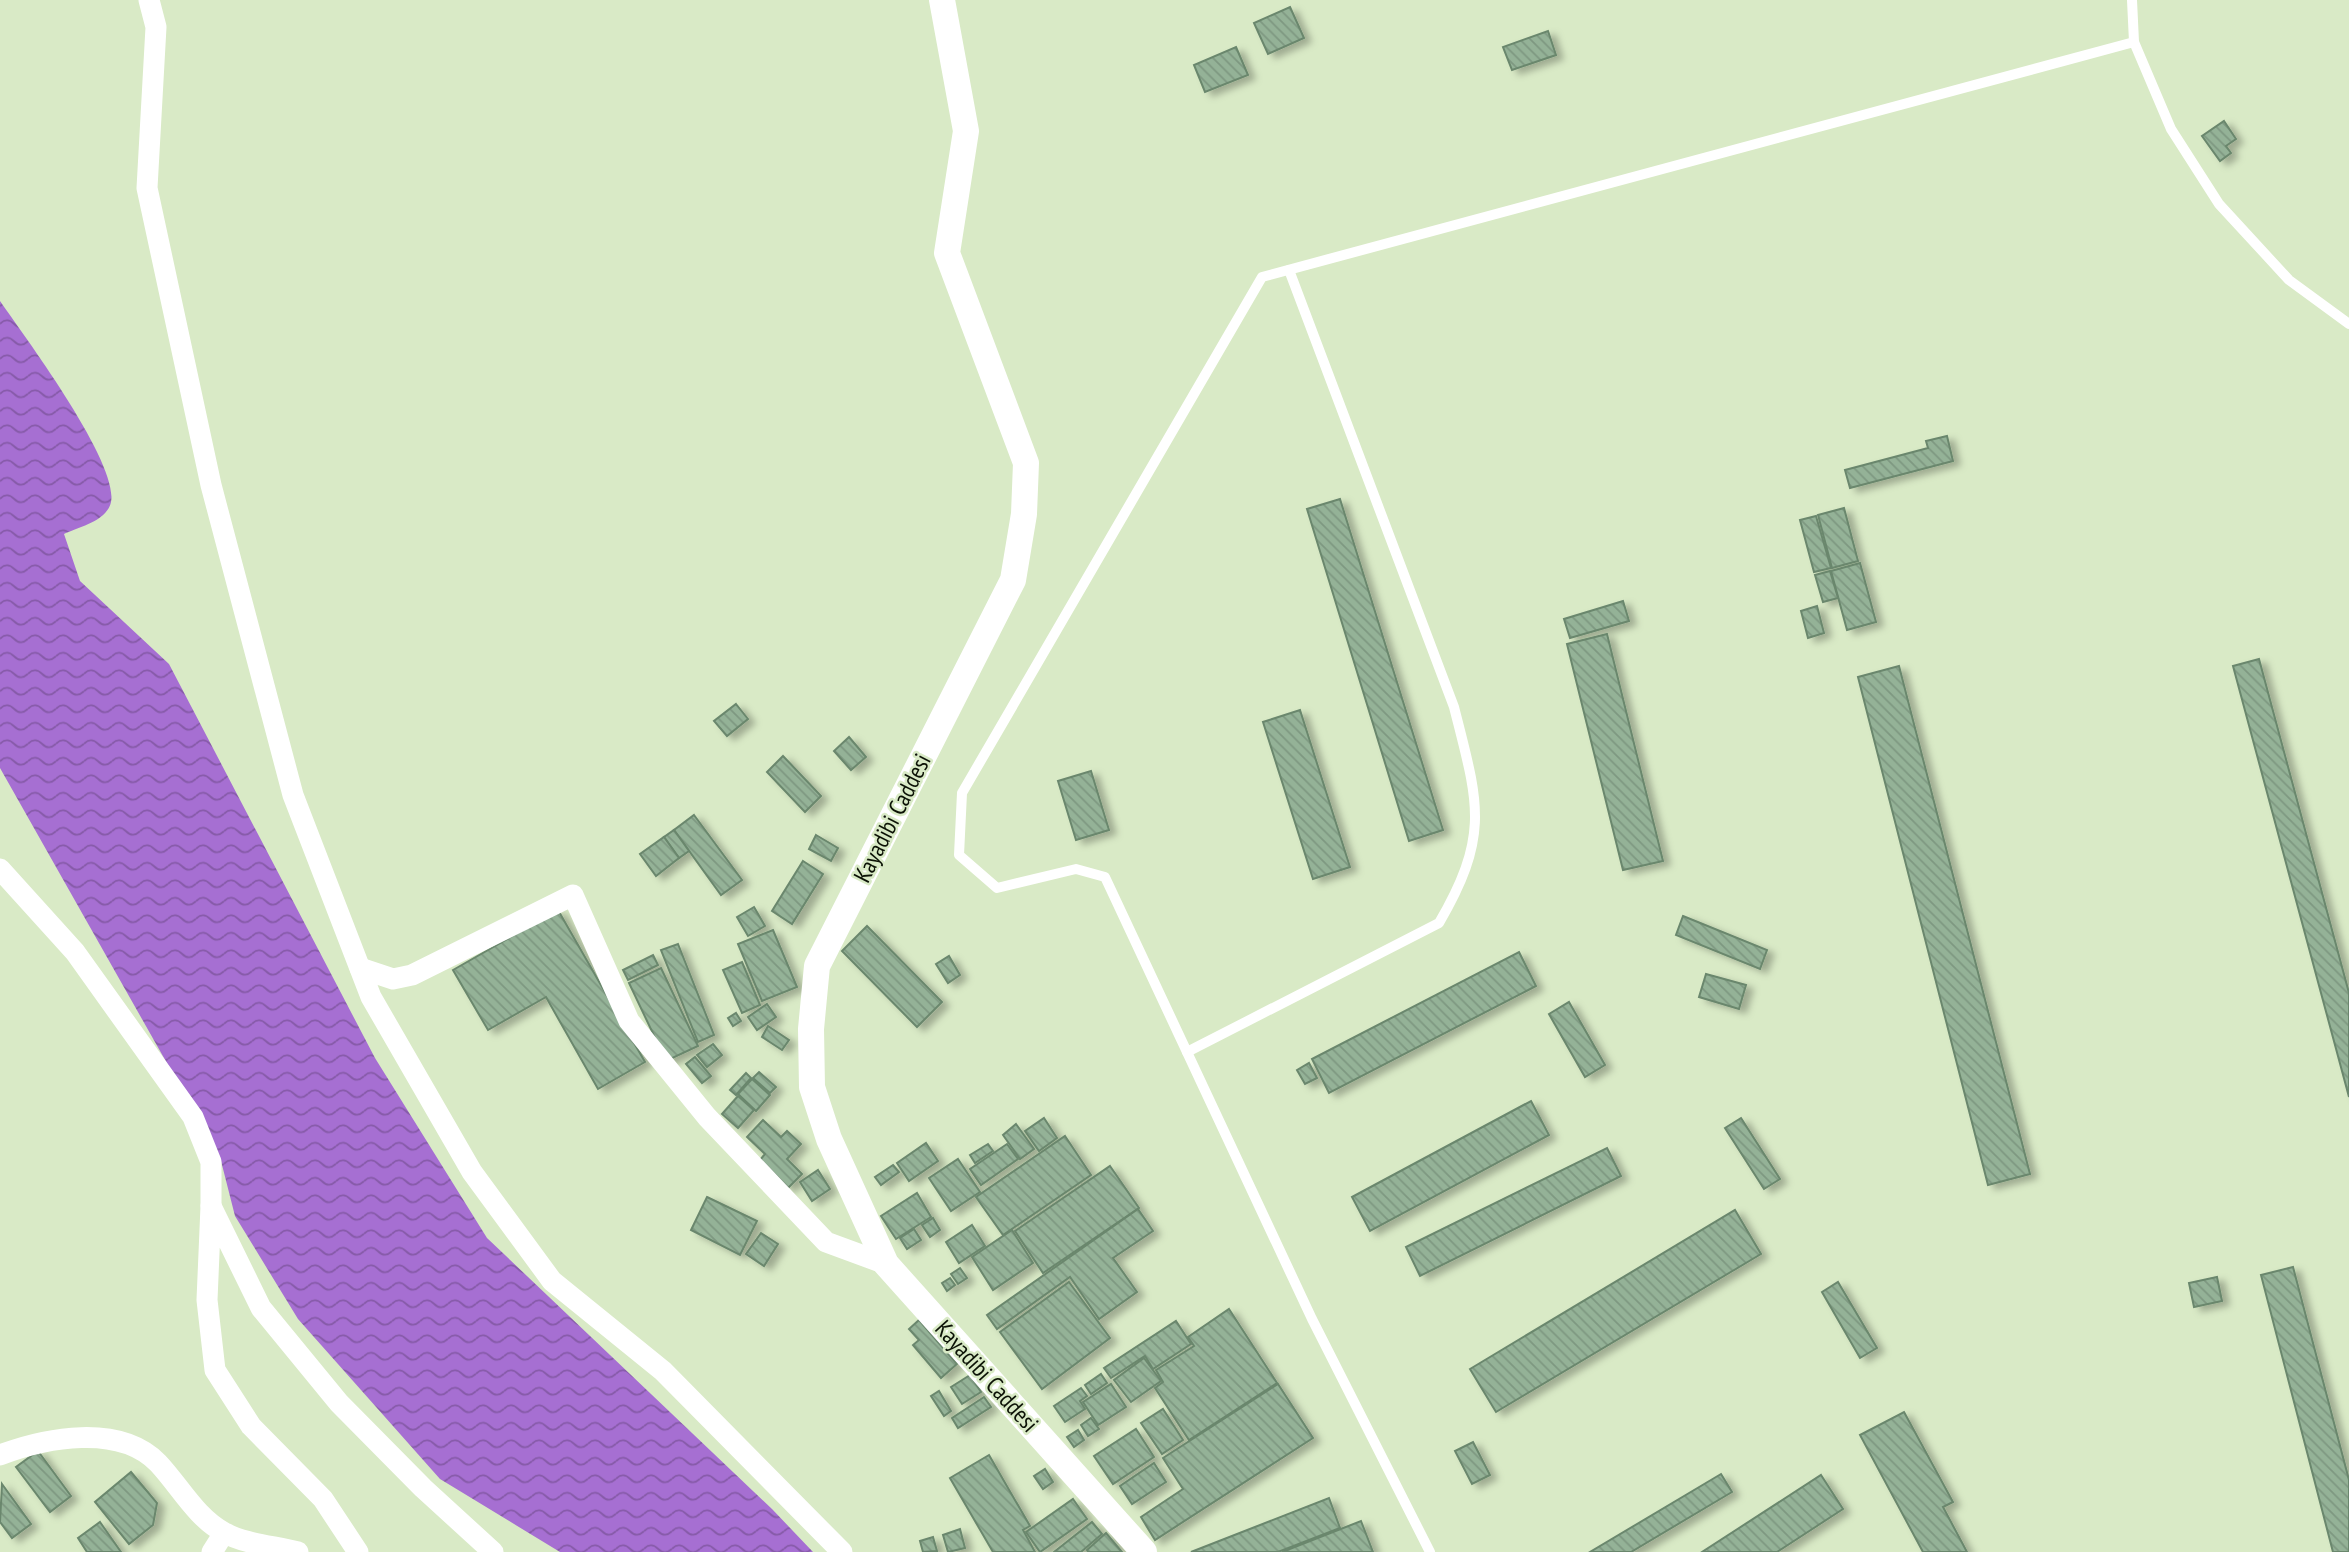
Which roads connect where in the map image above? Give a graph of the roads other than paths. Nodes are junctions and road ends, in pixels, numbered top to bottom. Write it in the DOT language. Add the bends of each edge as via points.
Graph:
graph roads {
  1 [pos="149,0"];
  2 [pos="942,0"];
  3 [pos="2132,0"];
  4 [pos="2134,42"];
  5 [pos="1289,270"];
  6 [pos="2349,324"];
  7 [pos="0,869"];
  8 [pos="360,968"];
  9 [pos="1187,1052"];
  10 [pos="211,1206"];
  11 [pos="886,1264"];
  12 [pos="0,1455"];
  13 [pos="225,1533"];
  14 [pos="212,1552"];
  15 [pos="298,1552"];
  16 [pos="358,1552"];
  17 [pos="493,1552"];
  18 [pos="842,1552"];
  19 [pos="1144,1552"];
  20 [pos="1430,1552"];
  1 -- 8 [label="street" via="156,27 147,188 211,485 293,796"];
  2 -- 11 [label="street, Kayadibi Caddesi" via="966,131 947,253 1026,463 1024,514 1013,580 817,966 812,1087 829,1139"];
  3 -- 4 [label="lane"];
  4 -- 5 [label="lane"];
  4 -- 6 [label="lane" via="2171,130 2219,204 2289,280"];
  5 -- 9 [label="lane" via="1454,707 1472,775 1477,818 1472,858 1439,923"];
  5 -- 9 [label="lane" via="1262,277 962,793 959,855 997,888 1076,869 1105,877"];
  7 -- 10 [label="street" via="75,952 193,1117 211,1162"];
  8 -- 11 [label="street" via="394,979 412,975 573,895 629,1021 707,1117 826,1242"];
  8 -- 18 [label="street" via="371,998 472,1172 552,1280 663,1371"];
  9 -- 20 [label="lane" via="1312,1319"];
  10 -- 16 [label="street" via="207,1300 215,1370 251,1426 323,1499"];
  10 -- 17 [label="street" via="261,1308 340,1403"];
  11 -- 19 [label="street, Kayadibi Caddesi"];
  12 -- 13 [label="street" via="38,1440 122,1441 156,1461 190,1503"];
  13 -- 14 [label="street"];
  13 -- 15 [label="street"];
}
